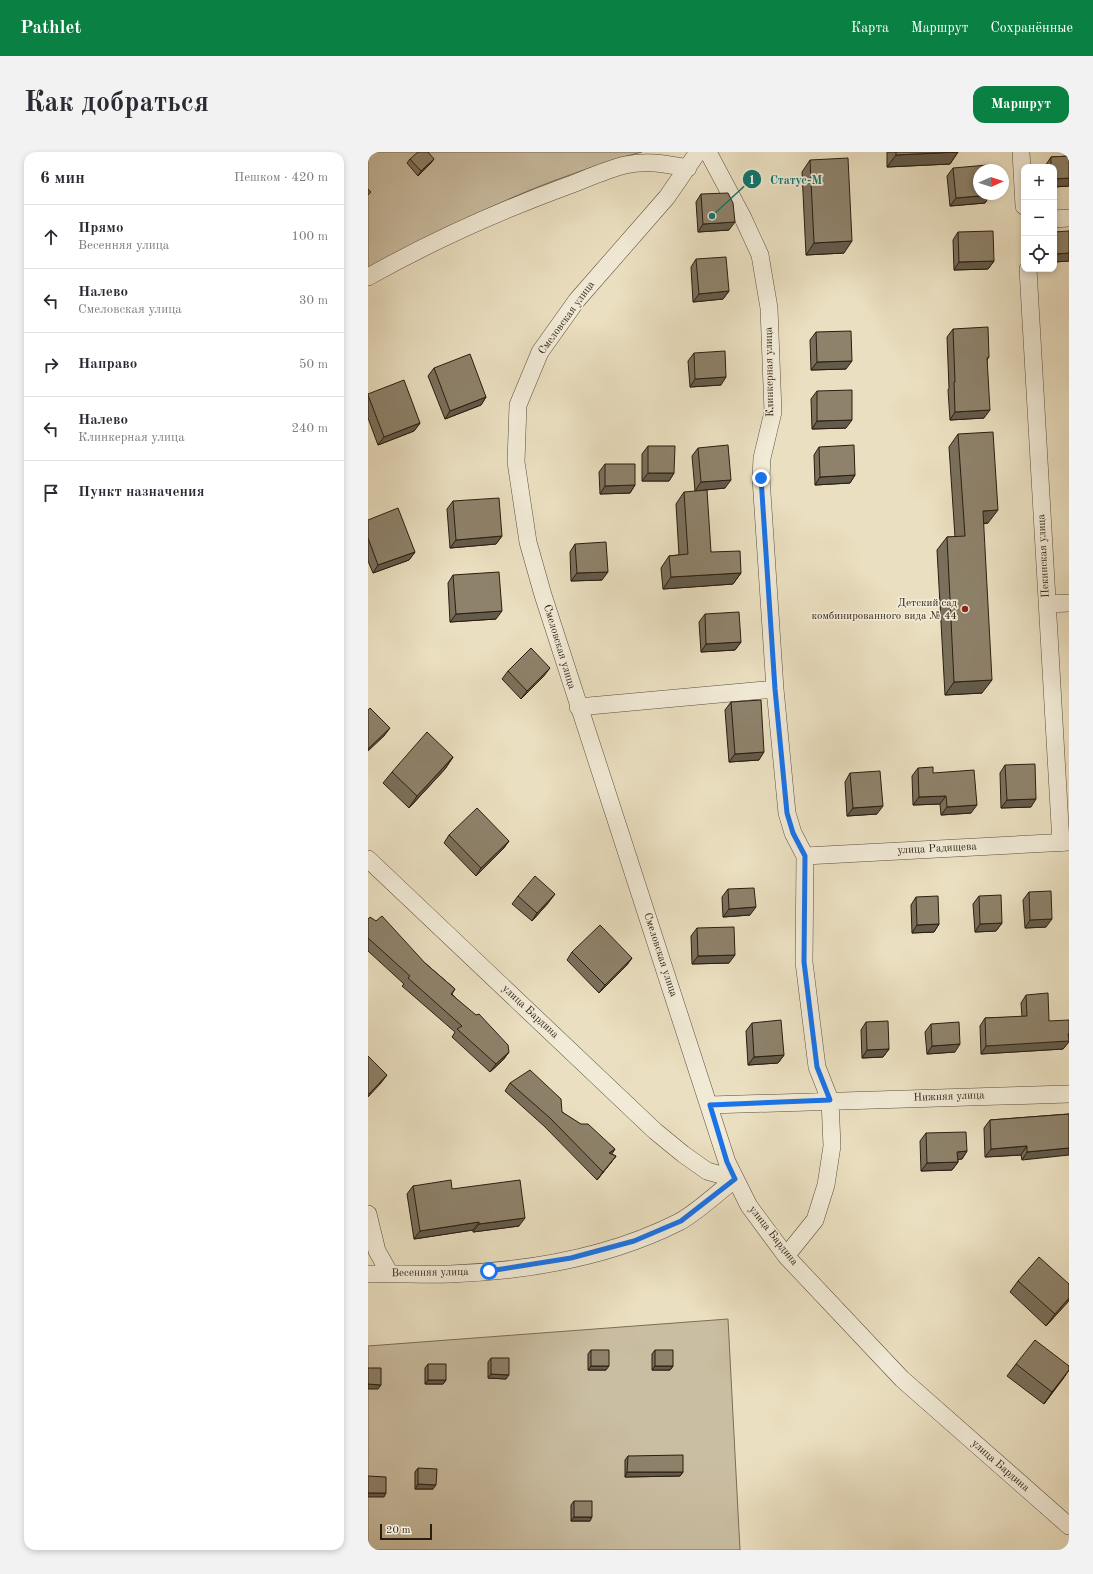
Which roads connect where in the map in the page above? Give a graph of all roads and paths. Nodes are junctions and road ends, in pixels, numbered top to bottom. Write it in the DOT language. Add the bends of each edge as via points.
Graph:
graph roads {
  1 [pos="698,152"];
  2 [pos="708,152"];
  3 [pos="1021,152"];
  4 [pos="688,168"];
  5 [pos="1024,200"];
  6 [pos="1069,218"];
  7 [pos="1057,219"];
  8 [pos="1028,272"];
  9 [pos="368,277"];
  10 [pos="1069,603"];
  11 [pos="1047,604"];
  12 [pos="775,689"];
  13 [pos="578,707"];
  14 [pos="1065,843"];
  15 [pos="805,856"];
  16 [pos="368,858"];
  17 [pos="1069,1094"];
  18 [pos="830,1100"];
  19 [pos="710,1105"];
  20 [pos="735,1179"];
  21 [pos="368,1214"];
  22 [pos="786,1256"];
  23 [pos="368,1274"];
  24 [pos="390,1274"];
  25 [pos="1069,1526"];
  1 -- 4 [label="street, Смеловская улица"];
  2 -- 12 [label="street, Клинкерная улица" via="760,255 769,308 773,412 762,458 761,478"];
  3 -- 5 [label="street"];
  4 -- 9 [label="street" via="656,162 625,165 461,229"];
  4 -- 13 [label="street, Смеловская улица" via="667,197 577,300 544,346 518,405 516,462 528,542"];
  6 -- 7 [label="street"];
  8 -- 11 [label="street, Пекинская улица"];
  10 -- 11 [label="street"];
  11 -- 14 [label="street, Пекинская улица"];
  12 -- 13 [label="street"];
  12 -- 15 [label="street, Клинкерная улица" via="787,813 793,833"];
  13 -- 19 [label="street, Смеловская улица"];
  14 -- 15 [label="street, улица Радищева"];
  15 -- 18 [label="street, Клинкерная улица" via="804,962 817,1067"];
  16 -- 20 [label="street, улица Бардина" via="655,1131 707,1171"];
  17 -- 18 [label="street, Нижняя улица"];
  18 -- 19 [label="street, Нижняя улица"];
  18 -- 22 [label="street, Клинкерная улица" via="832,1146 826,1185 815,1220"];
  19 -- 20 [label="street, Смеловская улица" via="727,1162"];
  20 -- 22 [label="street, улица Бардина" via="749,1206"];
  20 -- 24 [label="street, Весенняя улица" via="681,1221 634,1241 606,1249 534,1266 423,1275"];
  21 -- 24 [label="street" via="377,1251"];
  22 -- 25 [label="street, улица Бардина" via="902,1379"];
  23 -- 24 [label="street, Весенняя улица"];
}
